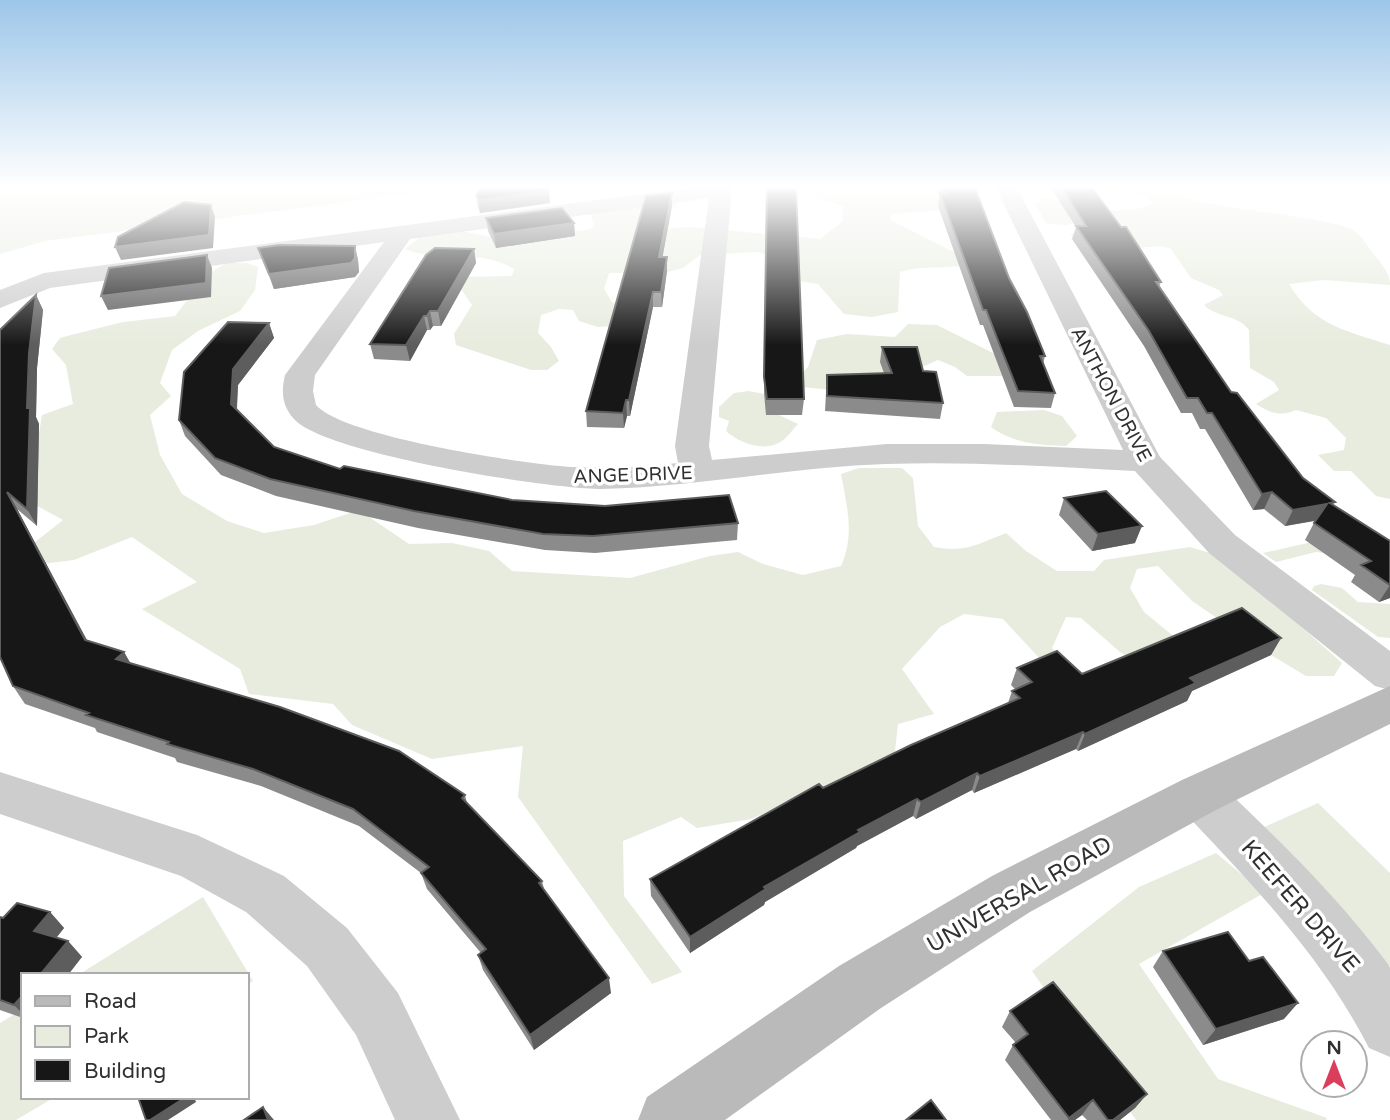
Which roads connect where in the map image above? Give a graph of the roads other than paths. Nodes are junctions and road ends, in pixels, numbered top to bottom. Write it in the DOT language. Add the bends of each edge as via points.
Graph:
graph roads {
  1 [pos="337,240"];
  2 [pos="397,240"];
  3 [pos="715,240"];
  4 [pos="1033,240"];
  5 [pos="0,300"];
  6 [pos="1145,461"];
  7 [pos="697,471"];
  8 [pos="1390,674"];
  9 [pos="1390,703"];
  10 [pos="0,793"];
  11 [pos="1199,795"];
  12 [pos="1390,1027"];
  13 [pos="428,1120"];
  14 [pos="670,1120"];
  1 -- 5 [label="street" via="44,281"];
  2 -- 7 [label="street, ANGE DRIVE" via="300,375 296,396 305,414 324,427 368,440 564,476 634,477"];
  3 -- 7 [label="street" via="692,446"];
  4 -- 6 [label="street, ANTHON DRIVE"];
  6 -- 7 [label="street, ANGE DRIVE" via="883,454"];
  6 -- 8 [label="street, ANTHON DRIVE" via="1212,535"];
  9 -- 11 [label="street, UNIVERSAL ROAD"];
  10 -- 13 [label="street" via="197,858 265,894 327,947 377,1014"];
  11 -- 12 [label="street, KEEFER DRIVE" via="1280,876 1340,947"];
  11 -- 14 [label="street, UNIVERSAL ROAD" via="967,920 860,987"];
}
